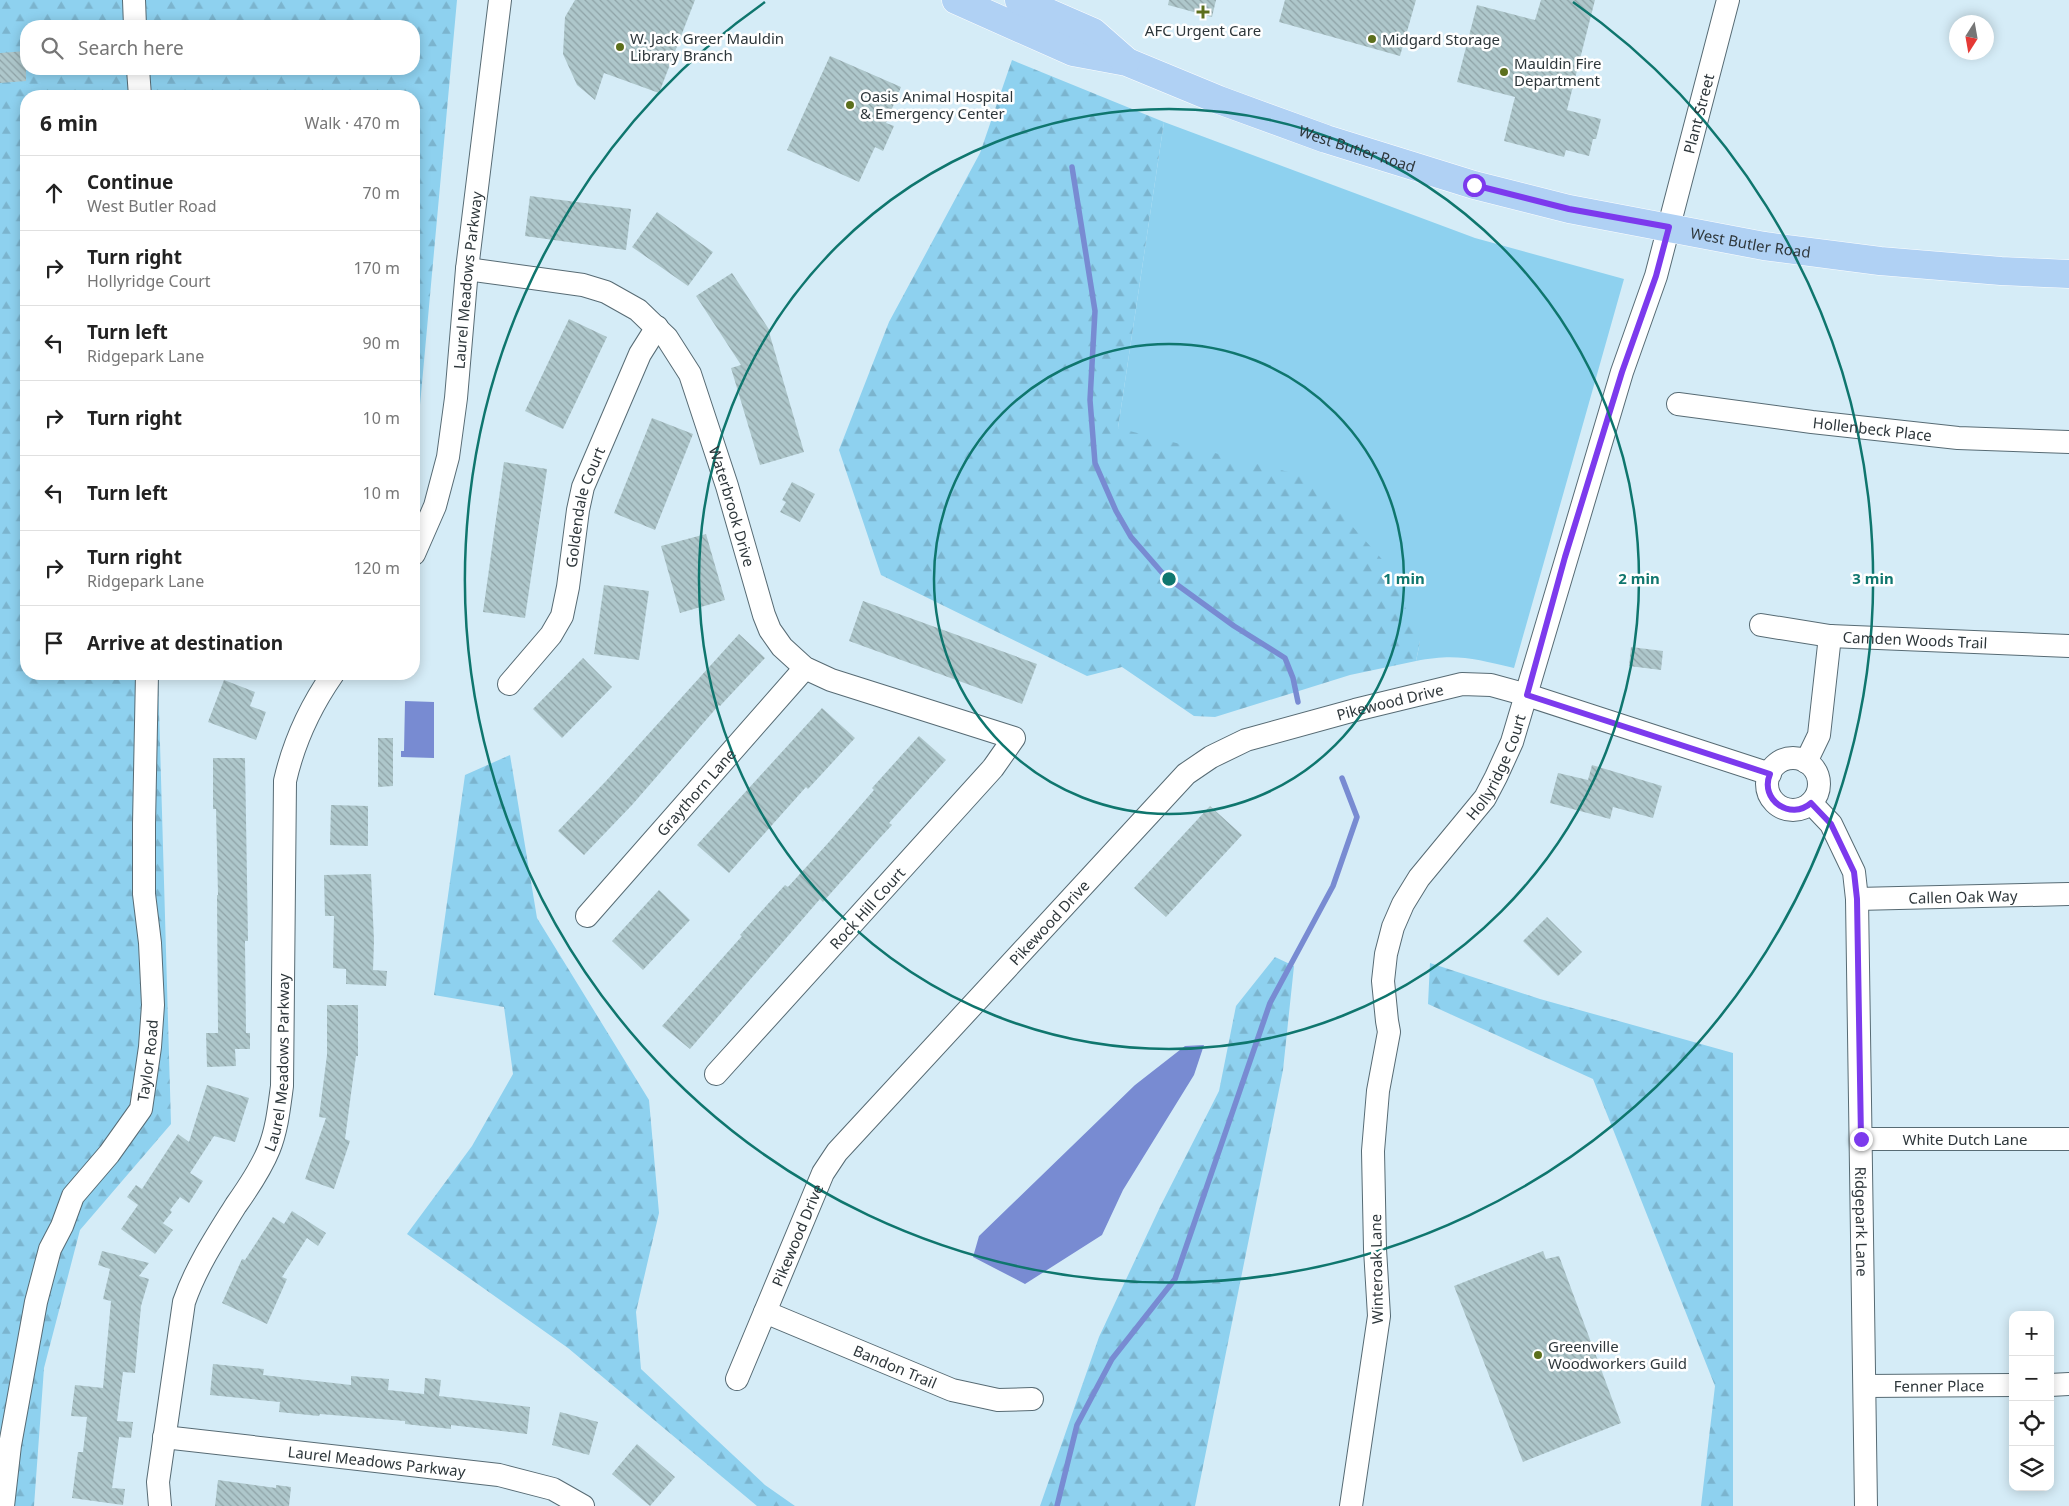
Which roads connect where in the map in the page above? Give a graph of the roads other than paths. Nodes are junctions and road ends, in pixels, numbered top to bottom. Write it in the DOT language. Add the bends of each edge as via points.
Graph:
graph roads {
  1 [pos="134,0"];
  2 [pos="500,0"];
  3 [pos="956,0"];
  4 [pos="1019,0"];
  5 [pos="1728,0"];
  6 [pos="135,20"];
  7 [pos="1128,62"];
  8 [pos="138,75"];
  9 [pos="140,90"];
  10 [pos="1669,227"];
  11 [pos="467,269"];
  12 [pos="2069,274"];
  13 [pos="657,327"];
  14 [pos="1678,404"];
  15 [pos="2069,442"];
  16 [pos="420,540"];
  17 [pos="1761,625"];
  18 [pos="1830,636"];
  19 [pos="2069,646"];
  20 [pos="805,668"];
  21 [pos="147,680"];
  22 [pos="330,680"];
  23 [pos="509,684"];
  24 [pos="1527,695"];
  25 [pos="1014,738"];
  26 [pos="1806,762"];
  27 [pos="1770,774"];
  28 [pos="1811,803"];
  29 [pos="2069,894"];
  30 [pos="1857,899"];
  31 [pos="587,916"];
  32 [pos="1390,1032"];
  33 [pos="716,1074"];
  34 [pos="2069,1138"];
  35 [pos="1861,1139"];
  36 [pos="765,1312"];
  37 [pos="737,1379"];
  38 [pos="2069,1384"];
  39 [pos="2009,1385"];
  40 [pos="2054,1385"];
  41 [pos="1865,1386"];
  42 [pos="1032,1399"];
  43 [pos="164,1437"];
  44 [pos="3,1506"];
  45 [pos="160,1506"];
  46 [pos="583,1506"];
  47 [pos="1351,1506"];
  48 [pos="1866,1506"];
  1 -- 6 [label="street"];
  2 -- 11 [label="street, Laurel Meadows Parkway"];
  3 -- 7 [label="main road, West Butler Road" via="1073,52"];
  4 -- 7 [label="main road, West Butler Road" via="1093,32"];
  5 -- 10 [label="street, Plant Street"];
  7 -- 10 [label="main road, West Butler Road" via="1228,104 1386,159 1569,209"];
  8 -- 9 [label="street"];
  10 -- 12 [label="main road, West Butler Road" via="1764,246 1880,261"];
  10 -- 24 [label="street, Hollyridge Court" via="1565,557"];
  11 -- 13 [label="street, Waterbrook Drive" via="583,285 606,292 638,310"];
  11 -- 16 [label="street, Laurel Meadows Parkway" via="448,456 435,506"];
  13 -- 20 [label="street, Waterbrook Drive" via="690,374 770,630 782,647"];
  13 -- 23 [label="street, Goldendale Court" via="640,354 583,487 562,616 551,635"];
  14 -- 15 [label="street, Hollenbeck Place" via="1958,438"];
  17 -- 18 [label="street, Camden Woods Trail"];
  18 -- 19 [label="street, Camden Woods Trail"];
  18 -- 26 [label="street" via="1819,735"];
  20 -- 25 [label="street, Waterbrook Drive" via="831,680"];
  20 -- 31 [label="street, Graythorn Lane"];
  21 -- 44 [label="street, Taylor Road" via="144,894 153,1004 141,1109 73,1196 50,1249 36,1302 10,1445"];
  22 -- 43 [label="street, Laurel Meadows Parkway" via="299,732 285,781 282,1086 278,1121 268,1150 193,1277 184,1302"];
  24 -- 27 [label="street"];
  24 -- 32 [label="street, Hollyridge Court" via="1512,742 1485,798 1419,878 1393,927 1383,981"];
  24 -- 36 [label="street, Pikewood Drive" via="1491,686 1462,684 1246,740 1186,774 837,1152 823,1173"];
  25 -- 33 [label="street, Rock Hill Court" via="993,768"];
  26 -- 27 [label="street" via="1798,759 1782,761"];
  26 -- 28 [label="street" via="1817,775 1819,784"];
  27 -- 28 [label="street" via="1769,795 1781,807 1798,810"];
  28 -- 30 [label="street, Ridgepark Lane" via="1831,824 1854,872"];
  29 -- 30 [label="street, Callen Oak Way"];
  30 -- 35 [label="street, Ridgepark Lane"];
  32 -- 47 [label="street, Winteroak Lane" via="1378,1092 1373,1151 1379,1316"];
  34 -- 35 [label="street, White Dutch Lane"];
  35 -- 41 [label="street, Ridgepark Lane"];
  36 -- 37 [label="street, Pikewood Drive"];
  36 -- 42 [label="street, Bandon Trail" via="952,1390 998,1400"];
  38 -- 40 [label="street"];
  39 -- 41 [label="street, Fenner Place"];
  41 -- 48 [label="street, Ridgepark Lane"];
  43 -- 45 [label="street, Laurel Meadows Parkway" via="158,1482"];
  43 -- 46 [label="street, Laurel Meadows Parkway" via="499,1474 553,1489"];
}
